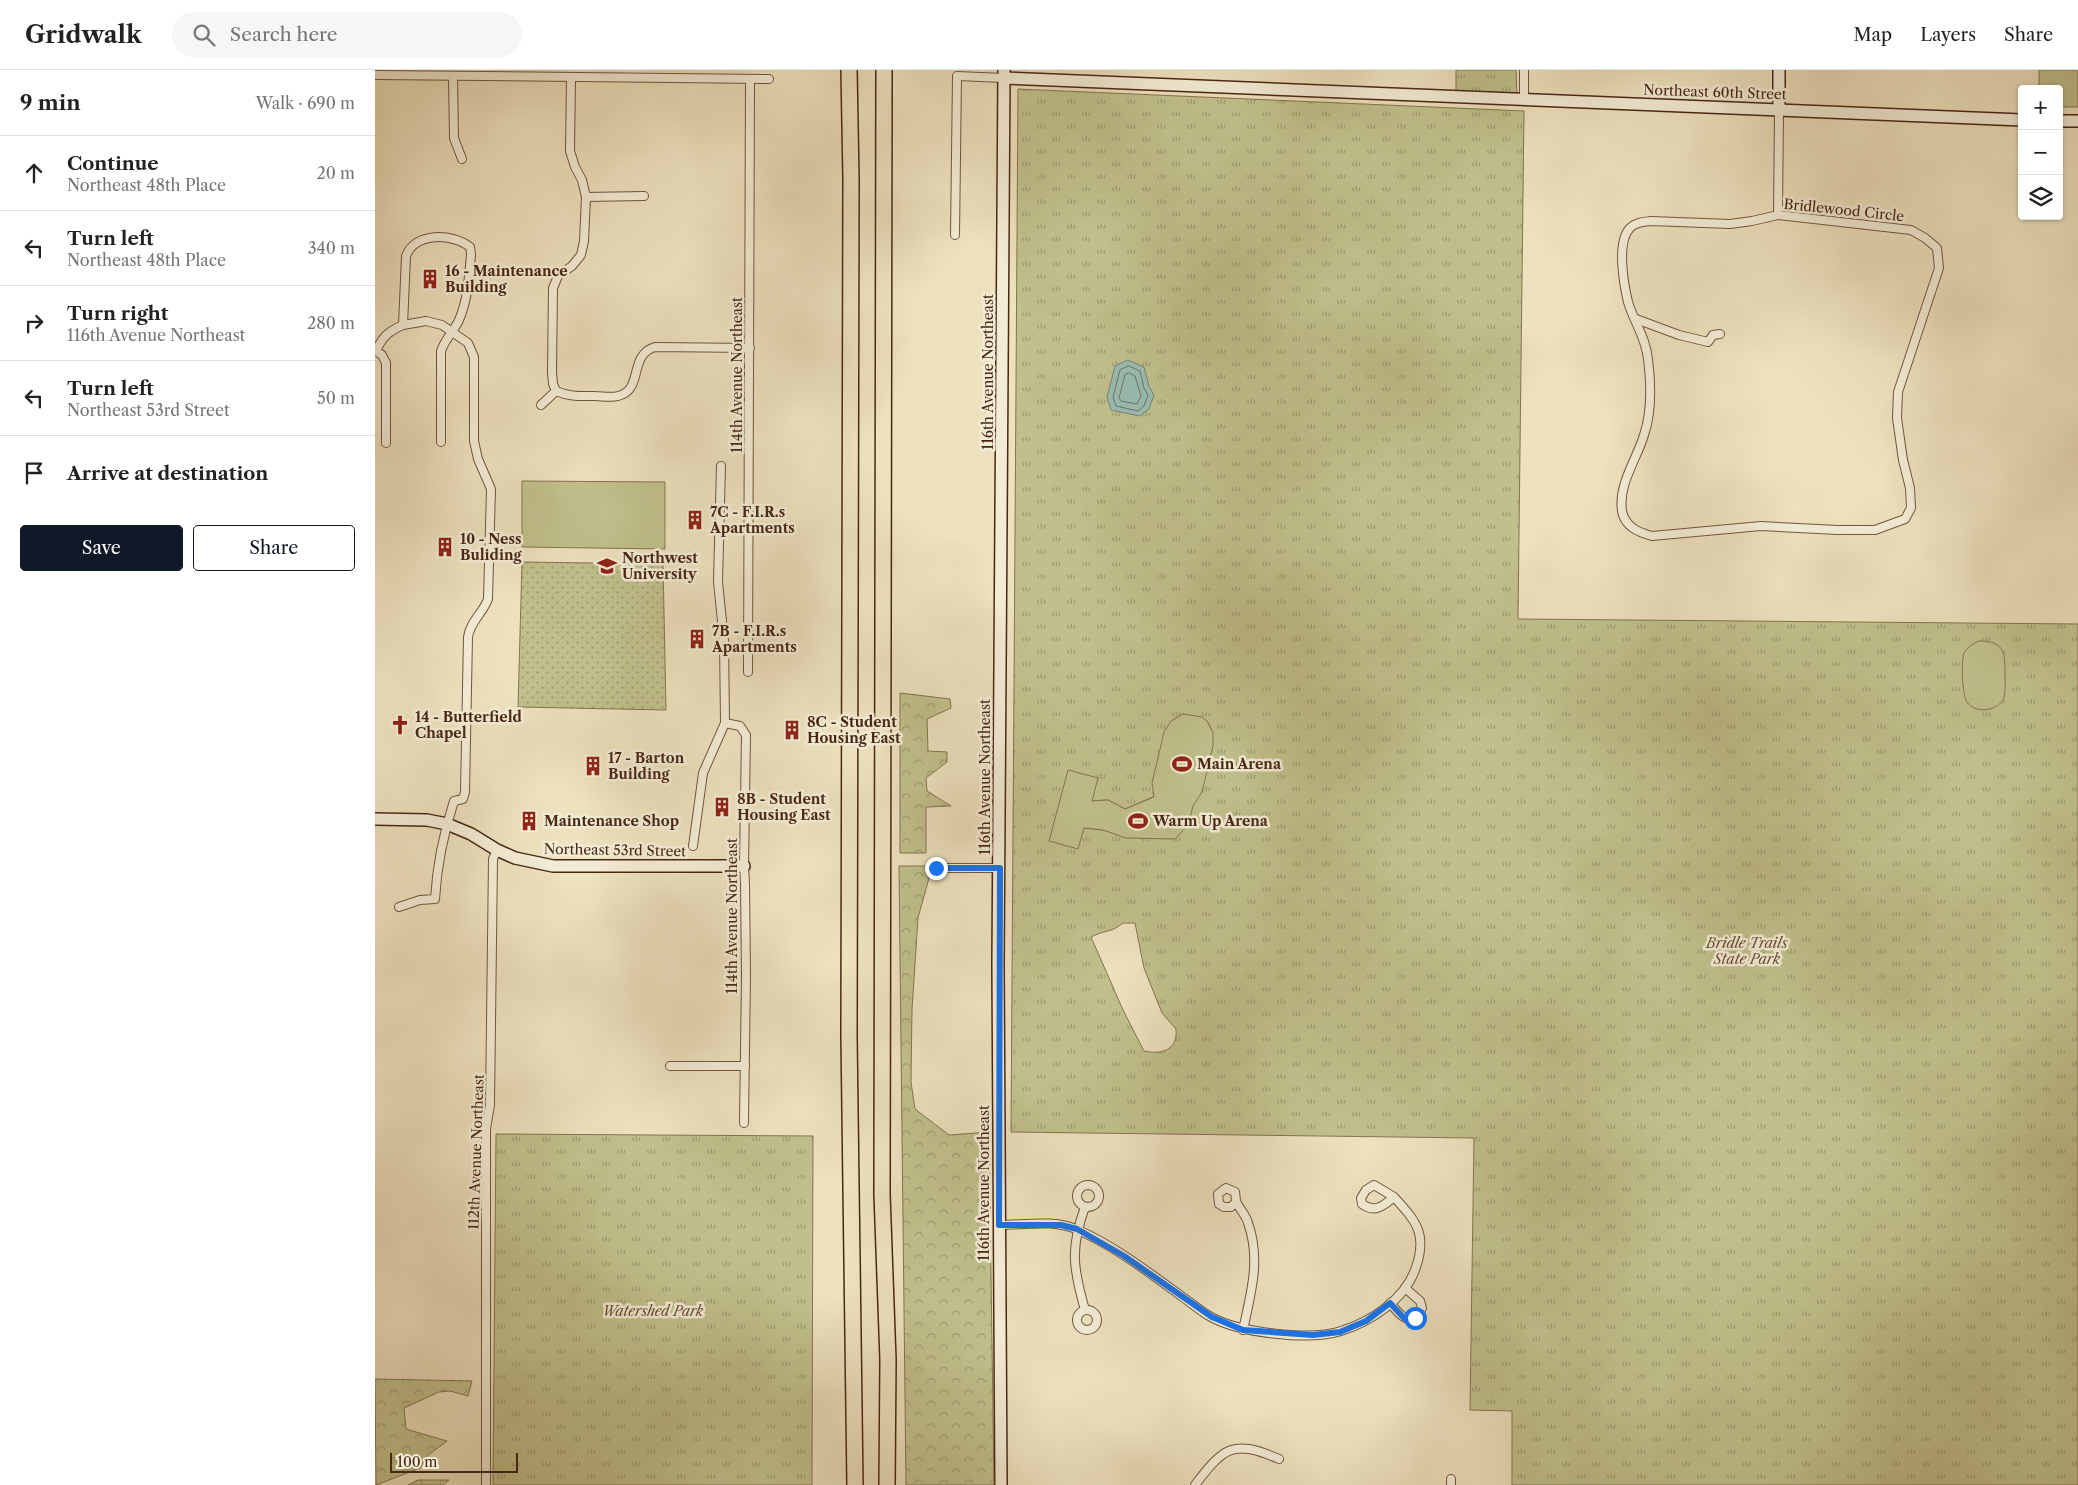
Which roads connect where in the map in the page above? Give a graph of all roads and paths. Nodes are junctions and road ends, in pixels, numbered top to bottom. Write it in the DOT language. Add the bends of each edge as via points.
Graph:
graph roads {
  1 [pos="849,70"];
  2 [pos="884,70"];
  3 [pos="1524,70"];
  4 [pos="1779,70"];
  5 [pos="403,72"];
  6 [pos="498,73"];
  7 [pos="1004,74"];
  8 [pos="375,75"];
  9 [pos="453,76"];
  10 [pos="571,78"];
  11 [pos="750,79"];
  12 [pos="769,79"];
  13 [pos="1524,99"];
  14 [pos="1779,110"];
  15 [pos="2018,120"];
  16 [pos="2063,121"];
  17 [pos="2078,121"];
  18 [pos="461,159"];
  19 [pos="644,196"];
  20 [pos="586,197"];
  21 [pos="1778,215"];
  22 [pos="955,235"];
  23 [pos="1636,319"];
  24 [pos="403,325"];
  25 [pos="453,330"];
  26 [pos="1720,334"];
  27 [pos="749,348"];
  28 [pos="375,351"];
  29 [pos="557,391"];
  30 [pos="541,405"];
  31 [pos="441,442"];
  32 [pos="386,443"];
  33 [pos="721,466"];
  34 [pos="748,672"];
  35 [pos="725,723"];
  36 [pos="375,819"];
  37 [pos="447,824"];
  38 [pos="693,846"];
  39 [pos="497,850"];
  40 [pos="744,866"];
  41 [pos="936,868"];
  42 [pos="1000,868"];
  43 [pos="399,906"];
  44 [pos="670,1066"];
  45 [pos="745,1066"];
  46 [pos="744,1123"];
  47 [pos="1394,1197"];
  48 [pos="1236,1202"];
  49 [pos="1085,1206"];
  50 [pos="999,1225"];
  51 [pos="1077,1229"];
  52 [pos="1405,1288"];
  53 [pos="1390,1303"];
  54 [pos="1085,1310"];
  55 [pos="1243,1330"];
  56 [pos="1279,1459"];
  57 [pos="486,1485"];
  58 [pos="855,1485"];
  59 [pos="887,1485"];
  60 [pos="1001,1485"];
  61 [pos="1195,1485"];
  1 -- 58 [label="highway" via="849,1036"];
  2 -- 59 [label="highway" via="882,883"];
  3 -- 13 [label="street"];
  4 -- 14 [label="street"];
  5 -- 8 [label="street"];
  5 -- 9 [label="street"];
  6 -- 9 [label="street"];
  6 -- 10 [label="street"];
  7 -- 13 [label="street, Northeast 60th Street"];
  7 -- 22 [label="street, Northeast 60th Street" via="957,76"];
  7 -- 42 [label="street, 116th Avenue Northeast"];
  9 -- 18 [label="street" via="454,138"];
  10 -- 11 [label="street"];
  10 -- 20 [label="street" via="570,151"];
  11 -- 12 [label="street"];
  11 -- 27 [label="street, 114th Avenue Northeast"];
  13 -- 14 [label="street, Northeast 60th Street"];
  14 -- 15 [label="street, Northeast 60th Street"];
  14 -- 21 [label="street"];
  16 -- 17 [label="street"];
  19 -- 20 [label="street"];
  20 -- 29 [label="street" via="581,255 558,276 553,288 552,372"];
  21 -- 23 [label="street, Bridlewood Circle" via="1730,224 1639,222 1629,229 1624,244 1622,273"];
  21 -- 23 [label="street, Bridlewood Circle" via="1911,230 1937,248 1939,268 1897,392 1897,418 1910,488 1911,508 1905,519 1875,530 1856,531 1761,526 1652,536 1632,528 1622,511 1622,498 1629,470 1645,434 1649,406 1648,358"];
  23 -- 26 [label="street" via="1708,342 1713,334"];
  24 -- 25 [label="street" via="426,321"];
  24 -- 25 [label="street" via="409,247 427,238 439,238 463,242 471,254 465,306"];
  24 -- 28 [label="street" via="381,339"];
  25 -- 31 [label="street" via="441,351"];
  25 -- 37 [label="street" via="468,343 474,358 474,441 491,489 489,599 469,630 468,637 465,792 463,799 454,801"];
  27 -- 29 [label="street" via="646,349 640,356 627,393 568,396"];
  27 -- 34 [label="street, 114th Avenue Northeast"];
  28 -- 32 [label="street" via="386,363"];
  29 -- 30 [label="street"];
  33 -- 35 [label="street" via="718,582 724,641"];
  35 -- 38 [label="street" via="703,773"];
  35 -- 40 [label="street, 114th Avenue Northeast" via="740,726 746,735"];
  36 -- 37 [label="street, Northeast 53rd Street" via="427,820"];
  37 -- 39 [label="street, Northeast 53rd Street"];
  37 -- 43 [label="street" via="437,865 435,900"];
  39 -- 40 [label="street, Northeast 53rd Street" via="515,858 553,866"];
  39 -- 57 [label="street, 112th Avenue Northeast" via="493,859 490,1105 486,1129"];
  40 -- 45 [label="street, 114th Avenue Northeast"];
  41 -- 42 [label="street"];
  42 -- 50 [label="street, 116th Avenue Northeast"];
  44 -- 45 [label="street"];
  45 -- 46 [label="street, 114th Avenue Northeast"];
  47 -- 52 [label="street" via="1414,1220 1422,1245 1414,1273"];
  48 -- 55 [label="street" via="1248,1221 1255,1254 1253,1284"];
  49 -- 51 [label="street"];
  50 -- 51 [label="street" via="1061,1225"];
  50 -- 60 [label="street, 116th Avenue Northeast"];
  51 -- 54 [label="street" via="1075,1270"];
  51 -- 55 [label="street" via="1124,1256 1212,1317"];
  52 -- 53 [label="street"];
  52 -- 53 [label="street" via="1420,1301 1422,1308 1418,1316 1404,1318"];
  53 -- 55 [label="street" via="1366,1321 1340,1332 1313,1335"];
  56 -- 61 [label="street" via="1247,1448 1229,1450 1213,1462"];
}
